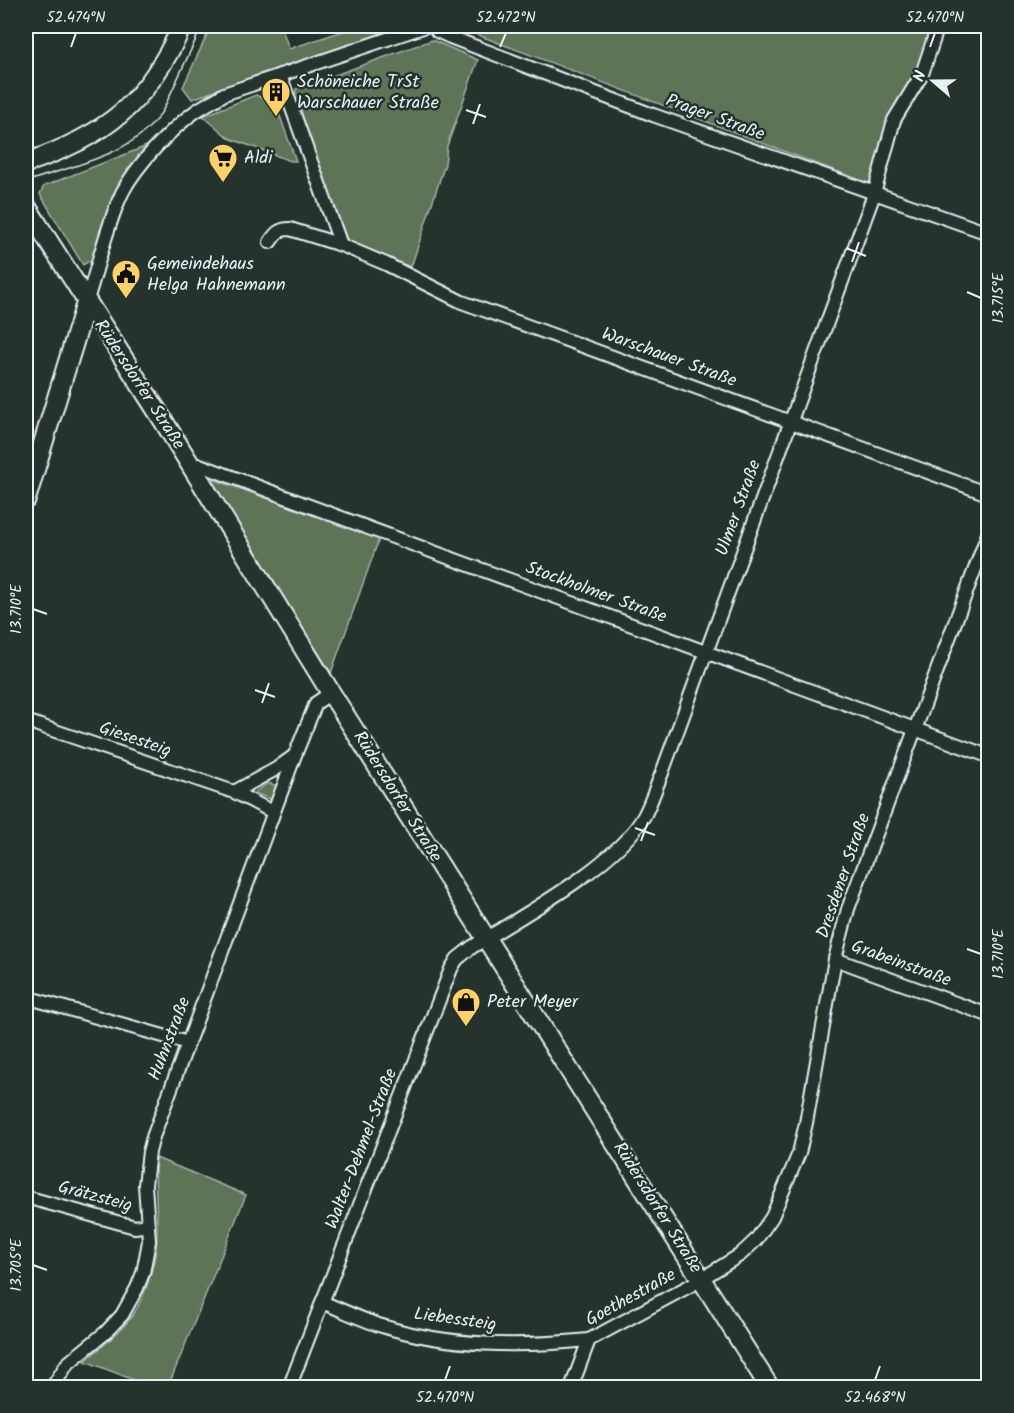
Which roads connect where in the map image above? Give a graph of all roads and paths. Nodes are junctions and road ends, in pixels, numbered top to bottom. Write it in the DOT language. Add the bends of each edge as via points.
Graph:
graph roads {
  1 [pos="182,26"];
  2 [pos="426,26"];
  3 [pos="435,26"];
  4 [pos="938,26"];
  5 [pos="280,75"];
  6 [pos="26,163"];
  7 [pos="874,194"];
  8 [pos="26,206"];
  9 [pos="988,233"];
  10 [pos="270,242"];
  11 [pos="341,245"];
  12 [pos="86,303"];
  13 [pos="790,421"];
  14 [pos="194,470"];
  15 [pos="988,495"];
  16 [pos="26,499"];
  17 [pos="988,534"];
  18 [pos="706,651"];
  19 [pos="331,693"];
  20 [pos="26,722"];
  21 [pos="916,729"];
  22 [pos="295,755"];
  23 [pos="988,756"];
  24 [pos="234,792"];
  25 [pos="273,812"];
  26 [pos="487,938"];
  27 [pos="835,959"];
  28 [pos="26,997"];
  29 [pos="988,1015"];
  30 [pos="188,1043"];
  31 [pos="33,1199"];
  32 [pos="148,1225"];
  33 [pos="702,1279"];
  34 [pos="322,1302"];
  35 [pos="589,1340"];
  36 [pos="52,1388"];
  37 [pos="288,1388"];
  38 [pos="571,1388"];
  39 [pos="771,1388"];
  1 -- 6 [label="street" via="158,72 123,113 92,135"];
  2 -- 5 [label="street"];
  3 -- 7 [label="street, Prager Straße" via="437,32 642,111"];
  4 -- 7 [label="street, Ulmer Straße" via="922,74 894,120"];
  5 -- 11 [label="street"];
  5 -- 12 [label="street" via="224,94 196,111 151,154 123,192"];
  7 -- 9 [label="street, Prager Straße"];
  7 -- 13 [label="street, Ulmer Straße"];
  8 -- 12 [label="street, Rüdersdorfer Straße"];
  10 -- 11 [label="street, Warschauer Straße" via="276,233 290,229"];
  11 -- 13 [label="street, Warschauer Straße" via="462,302"];
  12 -- 14 [label="street, Rüdersdorfer Straße"];
  12 -- 16 [label="street"];
  13 -- 15 [label="street, Warschauer Straße"];
  13 -- 18 [label="street, Ulmer Straße"];
  14 -- 18 [label="street, Stockholmer Straße" via="200,465"];
  14 -- 19 [label="street, Rüdersdorfer Straße"];
  17 -- 21 [label="street, Dresdener Straße"];
  18 -- 21 [label="street, Stockholmer Straße"];
  18 -- 26 [label="street, Ulmer Straße" via="644,817 615,850 584,876"];
  19 -- 22 [label="street, Huhnstraße" via="316,703"];
  19 -- 26 [label="street, Rüdersdorfer Straße"];
  20 -- 24 [label="street, Giesesteig"];
  21 -- 23 [label="street, Stockholmer Straße"];
  21 -- 27 [label="street, Dresdener Straße" via="848,909"];
  22 -- 24 [label="street"];
  22 -- 25 [label="street, Huhnstraße"];
  24 -- 25 [label="street, Giesesteig"];
  25 -- 30 [label="street, Huhnstraße"];
  26 -- 33 [label="street, Rüdersdorfer Straße"];
  26 -- 34 [label="street, Walter-Dehmel-Straße" via="457,959 451,969"];
  27 -- 29 [label="street, Grabeinstraße"];
  27 -- 33 [label="street, Dresdener Straße" via="806,1123 786,1186 756,1240"];
  28 -- 30 [label="street"];
  30 -- 32 [label="street, Huhnstraße" via="149,1152 145,1185"];
  31 -- 32 [label="street, Grätzsteig" via="135,1227"];
  32 -- 36 [label="street, Huhnstraße" via="142,1273 122,1315 67,1364"];
  33 -- 35 [label="street, Goethestraße"];
  33 -- 39 [label="street, Rüdersdorfer Straße"];
  34 -- 35 [label="street, Liebessteig" via="381,1326 447,1340 513,1345"];
  34 -- 37 [label="street, Walter-Dehmel-Straße"];
  35 -- 38 [label="street, Goethestraße"];
}
